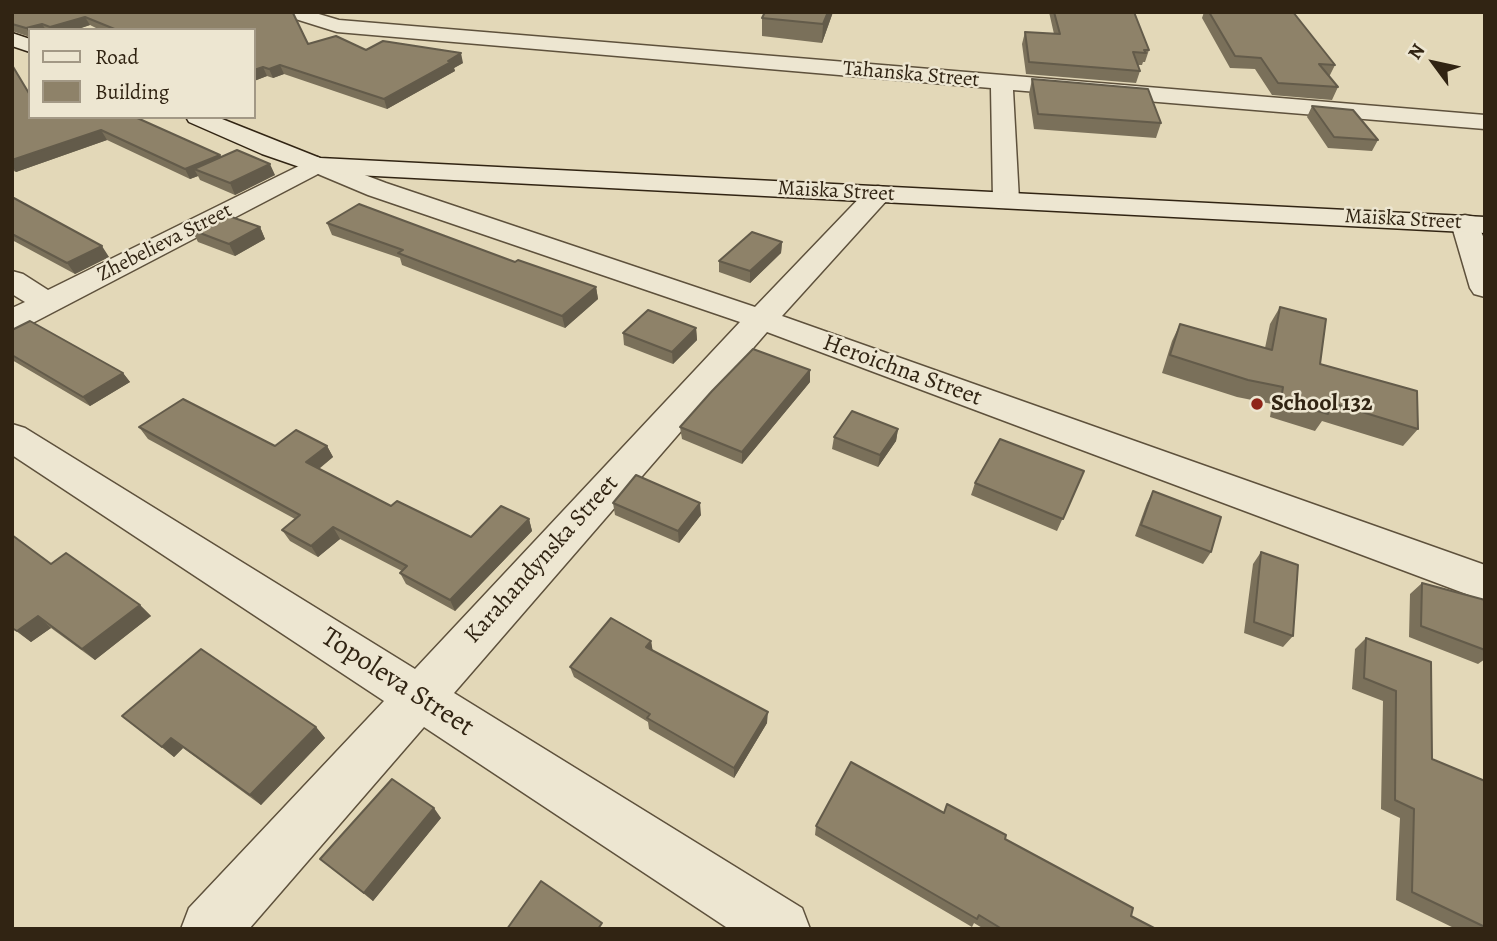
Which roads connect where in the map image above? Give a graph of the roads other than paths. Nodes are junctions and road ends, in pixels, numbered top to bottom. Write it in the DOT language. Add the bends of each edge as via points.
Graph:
graph roads {
  1 [pos="292,12"];
  2 [pos="12,39"];
  3 [pos="28,46"];
  4 [pos="1002,82"];
  5 [pos="202,119"];
  6 [pos="1485,122"];
  7 [pos="317,165"];
  8 [pos="878,194"];
  9 [pos="1006,200"];
  10 [pos="1475,224"];
  11 [pos="12,280"];
  12 [pos="1485,286"];
  13 [pos="47,303"];
  14 [pos="761,319"];
  15 [pos="12,321"];
  16 [pos="12,437"];
  17 [pos="1485,583"];
  18 [pos="418,697"];
  19 [pos="210,929"];
  20 [pos="781,929"];
  1 -- 4 [label="street, Tahanska Street" via="337,26"];
  2 -- 3 [label="street"];
  4 -- 6 [label="street, Tahanska Street"];
  4 -- 9 [label="street"];
  5 -- 7 [label="street, Maiska Street"];
  7 -- 8 [label="street, Maiska Street"];
  7 -- 13 [label="street, Zhebelieva Street"];
  7 -- 14 [label="street, Heroichna Street"];
  8 -- 9 [label="street, Maiska Street"];
  8 -- 14 [label="street, Karahandynska Street"];
  9 -- 10 [label="street, Maiska Street"];
  10 -- 12 [label="street"];
  11 -- 13 [label="street"];
  13 -- 15 [label="street, Zhebelieva Street"];
  14 -- 17 [label="street, Heroichna Street"];
  14 -- 18 [label="street, Karahandynska Street"];
  16 -- 18 [label="street, Topoleva Street"];
  18 -- 19 [label="street, Karahandynska Street"];
  18 -- 20 [label="street, Topoleva Street"];
}
